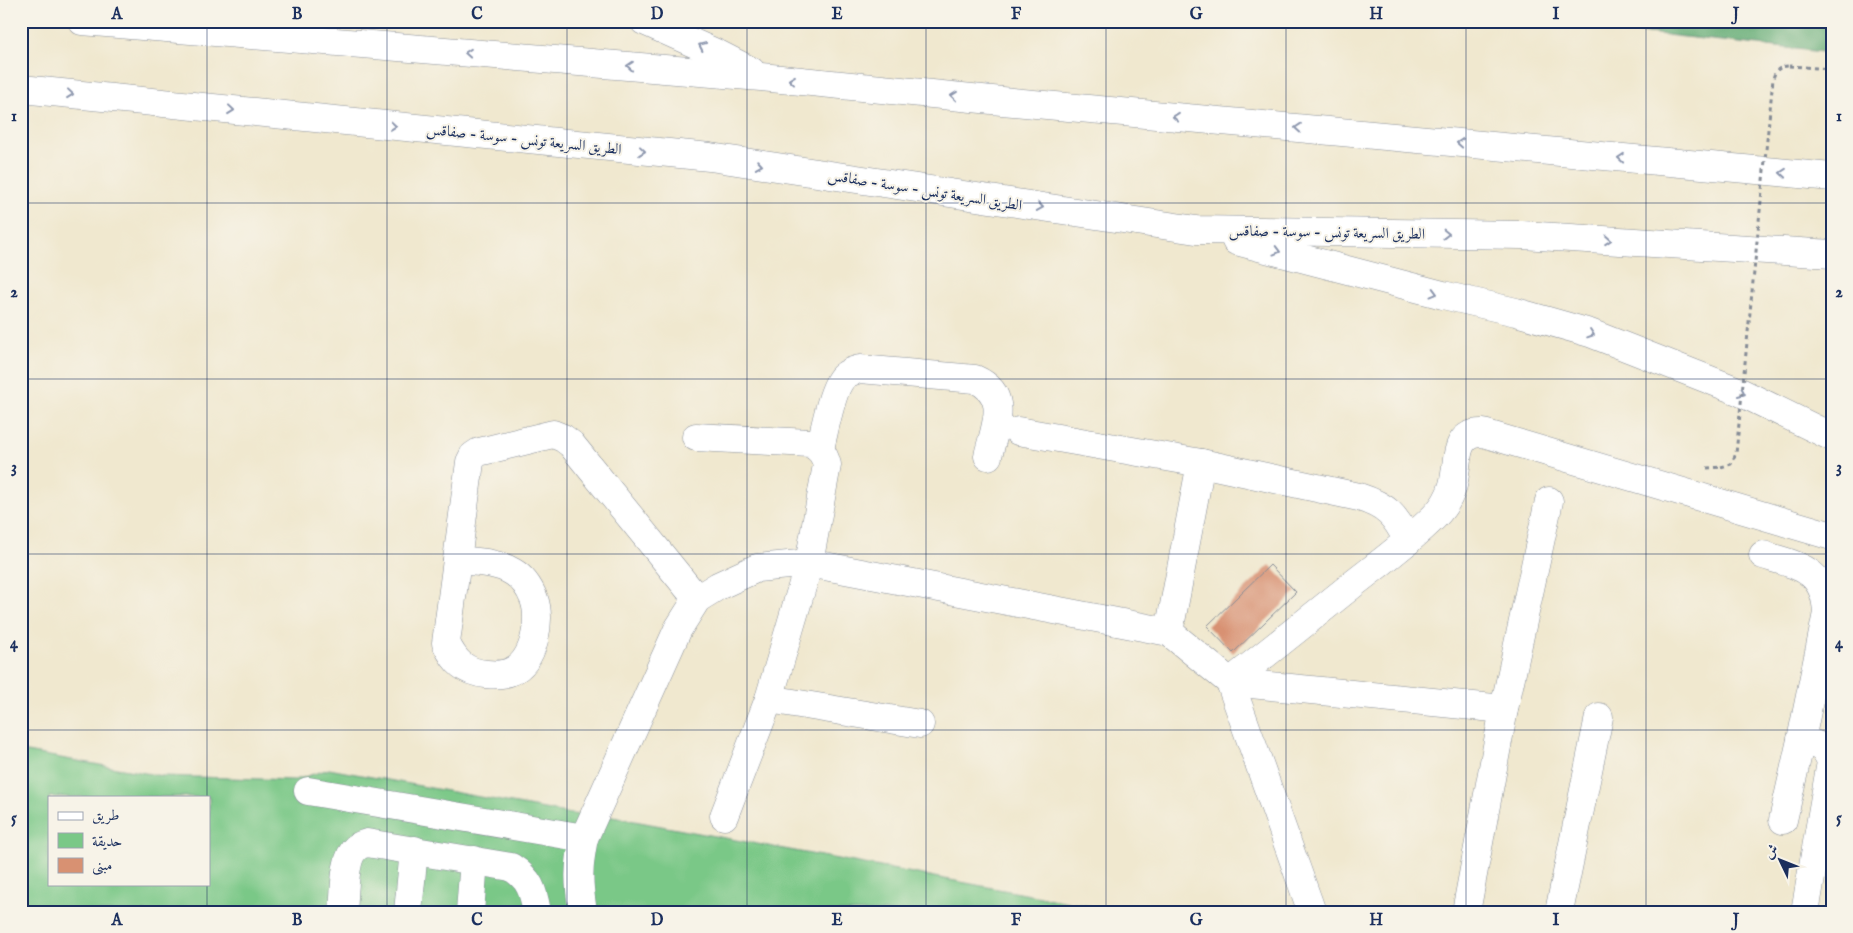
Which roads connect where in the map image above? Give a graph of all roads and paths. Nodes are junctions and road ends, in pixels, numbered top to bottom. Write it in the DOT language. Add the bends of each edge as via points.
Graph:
graph roads {
  1 [pos="82,21"];
  2 [pos="644,21"];
  3 [pos="1832,69"];
  4 [pos="761,77"];
  5 [pos="21,89"];
  6 [pos="1832,177"];
  7 [pos="1196,230"];
  8 [pos="1832,254"];
  9 [pos="1018,431"];
  10 [pos="696,437"];
  11 [pos="1832,437"];
  12 [pos="820,449"];
  13 [pos="988,456"];
  14 [pos="1200,462"];
  15 [pos="1722,468"];
  16 [pos="1549,501"];
  17 [pos="1832,536"];
  18 [pos="1408,541"];
  19 [pos="1764,555"];
  20 [pos="457,560"];
  21 [pos="809,563"];
  22 [pos="697,599"];
  23 [pos="1169,632"];
  24 [pos="1230,682"];
  25 [pos="769,699"];
  26 [pos="1504,709"];
  27 [pos="1599,717"];
  28 [pos="920,724"];
  29 [pos="1801,740"];
  30 [pos="308,791"];
  31 [pos="724,816"];
  32 [pos="1783,820"];
  33 [pos="584,838"];
  34 [pos="414,850"];
  35 [pos="474,860"];
  36 [pos="343,912"];
  37 [pos="408,912"];
  38 [pos="470,912"];
  39 [pos="537,912"];
  40 [pos="583,912"];
  41 [pos="1312,912"];
  42 [pos="1466,912"];
  43 [pos="1559,912"];
  44 [pos="1805,912"];
  4 -- 1 [label="main road, one-way"];
  4 -- 2 [label="main road, one-way"];
  3 -- 15 [label="path, bridge" via="1783,66 1772,79 1736,454 1731,464"];
  6 -- 4 [label="main road, one-way"];
  5 -- 7 [label="main road, الطريق السريعة تونس - سوسة - صفاقس, one-way" via="710,157"];
  7 -- 8 [label="main road, الطريق السريعة تونس - سوسة - صفاقس, one-way" via="1522,235"];
  7 -- 11 [label="main road, one-way" via="1590,333 1738,391"];
  9 -- 14 [label="main road"];
  10 -- 12 [label="main road" via="810,443"];
  12 -- 13 [label="main road" via="841,379 860,369 975,379 986,384 998,403"];
  12 -- 21 [label="main road" via="827,465"];
  14 -- 18 [label="main road" via="1374,502 1398,520"];
  14 -- 23 [label="main road"];
  16 -- 26 [label="main road"];
  17 -- 18 [label="main road" via="1475,432 1462,440 1447,500"];
  18 -- 24 [label="main road"];
  19 -- 29 [label="main road" via="1801,566 1822,587 1826,600 1827,613"];
  20 -- 22 [label="main road" via="470,462 474,456 479,452 553,434 571,444"];
  21 -- 22 [label="main road" via="757,568"];
  21 -- 23 [label="main road"];
  21 -- 25 [label="main road"];
  22 -- 33 [label="main road" via="678,628"];
  23 -- 24 [label="main road"];
  24 -- 26 [label="main road"];
  24 -- 41 [label="main road"];
  25 -- 28 [label="main road"];
  25 -- 31 [label="main road"];
  26 -- 42 [label="main road"];
  27 -- 43 [label="main road"];
  29 -- 32 [label="main road"];
  29 -- 44 [label="main road" via="1825,749 1831,762"];
  30 -- 33 [label="main road"];
  33 -- 40 [label="main road" via="578,866"];
  34 -- 35 [label="main road"];
  34 -- 36 [label="main road" via="367,843 357,847 350,855"];
  34 -- 37 [label="main road"];
  35 -- 38 [label="main road"];
  35 -- 39 [label="main road" via="511,867 521,874 529,883"];
}
